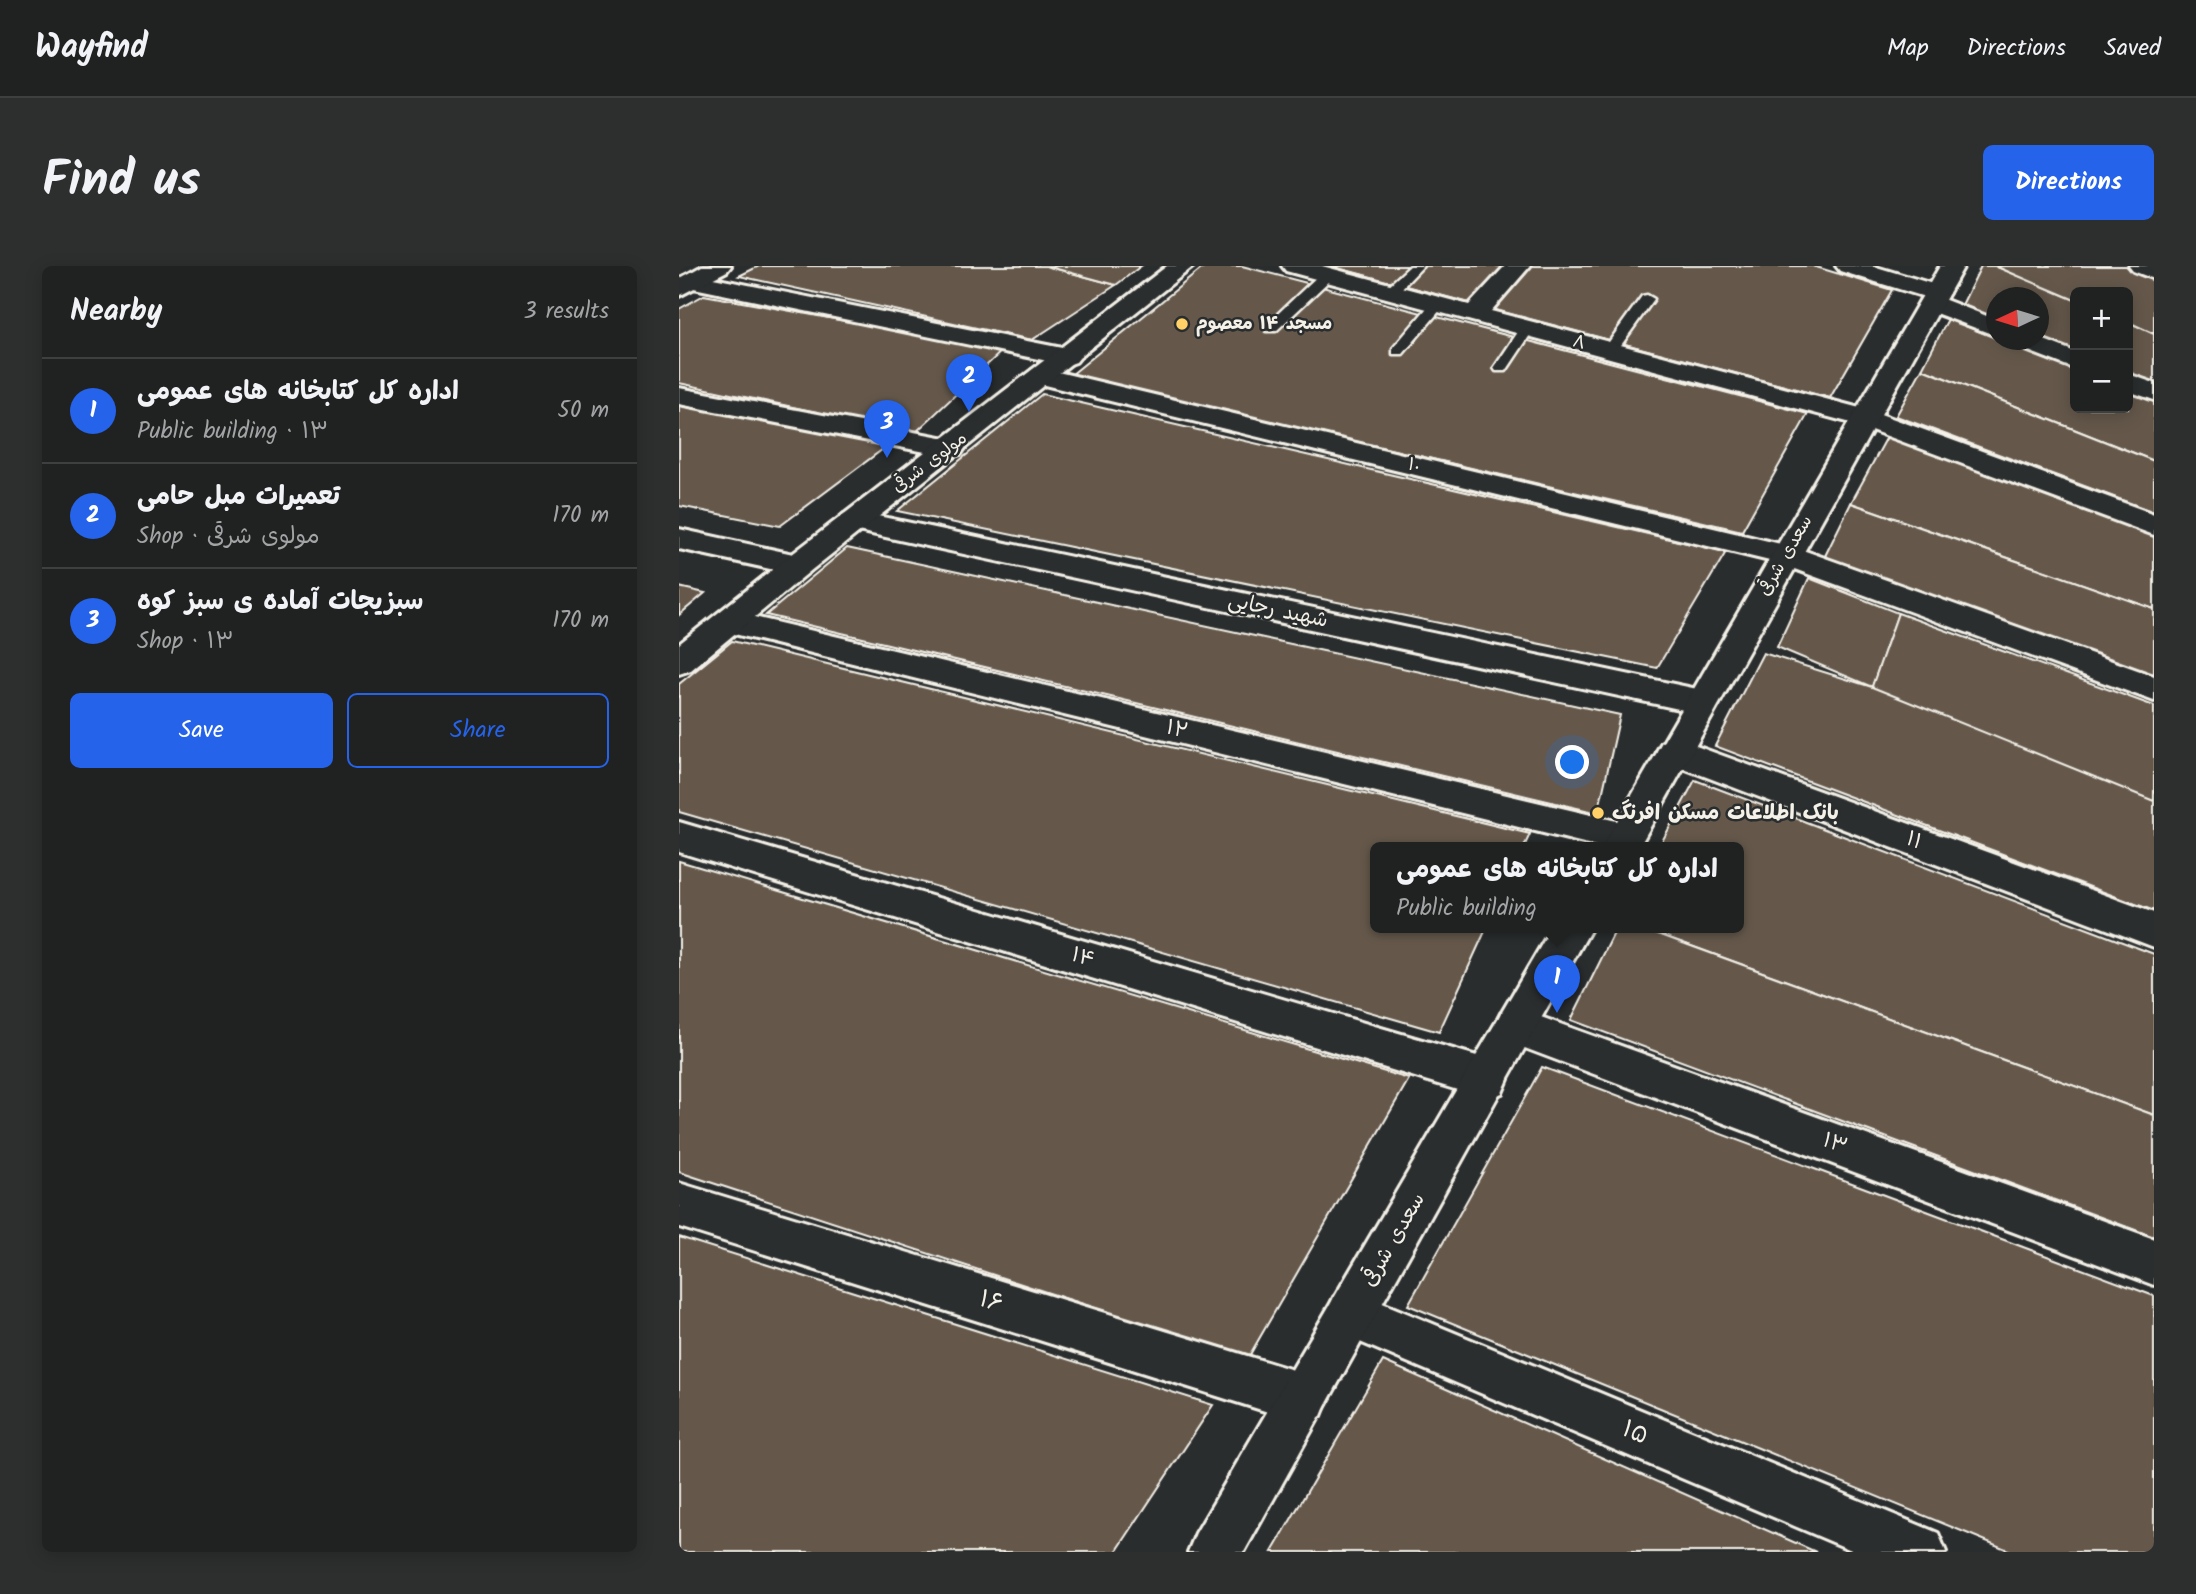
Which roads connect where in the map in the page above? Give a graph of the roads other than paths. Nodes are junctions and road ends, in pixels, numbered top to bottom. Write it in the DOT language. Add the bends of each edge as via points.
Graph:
graph roads {
  1 [pos="719,266"];
  2 [pos="1182,266"];
  3 [pos="1294,266"];
  4 [pos="1417,266"];
  5 [pos="1518,266"];
  6 [pos="1848,266"];
  7 [pos="1952,266"];
  8 [pos="2141,266"];
  9 [pos="2154,272"];
  10 [pos="1327,275"];
  11 [pos="686,285"];
  12 [pos="1390,292"];
  13 [pos="1934,298"];
  14 [pos="1647,299"];
  15 [pos="1437,305"];
  16 [pos="1474,315"];
  17 [pos="1986,324"];
  18 [pos="1271,328"];
  19 [pos="1527,329"];
  20 [pos="2047,350"];
  21 [pos="1398,351"];
  22 [pos="1609,352"];
  23 [pos="1067,356"];
  24 [pos="2070,359"];
  25 [pos="1501,369"];
  26 [pos="1041,376"];
  27 [pos="2133,384"];
  28 [pos="2154,392"];
  29 [pos="679,396"];
  30 [pos="1865,418"];
  31 [pos="951,448"];
  32 [pos="854,521"];
  33 [pos="2154,525"];
  34 [pos="679,539"];
  35 [pos="1786,555"];
  36 [pos="798,565"];
  37 [pos="729,622"];
  38 [pos="679,662"];
  39 [pos="2154,689"];
  40 [pos="1702,702"];
  41 [pos="1674,751"];
  42 [pos="679,837"];
  43 [pos="1623,842"];
  44 [pos="2154,930"];
  45 [pos="1570,933"];
  46 [pos="1516,1026"];
  47 [pos="1487,1079"];
  48 [pos="679,1205"];
  49 [pos="2154,1262"];
  50 [pos="1351,1314"];
  51 [pos="1303,1398"];
  52 [pos="1215,1552"];
  53 [pos="1919,1552"];
  1 -- 11 [label="street"];
  2 -- 23 [label="street, مولوی شرقی"];
  3 -- 10 [label="street, ۸"];
  4 -- 12 [label="lane"];
  5 -- 16 [label="street"];
  6 -- 13 [label="street"];
  7 -- 13 [label="street, سعدی شرقی"];
  8 -- 9 [label="street"];
  10 -- 12 [label="street, ۸"];
  10 -- 18 [label="lane"];
  11 -- 23 [label="street"];
  12 -- 15 [label="street, ۸"];
  13 -- 17 [label="street"];
  13 -- 30 [label="street, سعدی شرقی"];
  14 -- 22 [label="lane"];
  15 -- 16 [label="street, ۸"];
  15 -- 21 [label="lane"];
  16 -- 19 [label="street, ۸"];
  19 -- 22 [label="street, ۸"];
  19 -- 25 [label="lane"];
  20 -- 24 [label="street"];
  22 -- 30 [label="street, ۸"];
  23 -- 26 [label="street, مولوی شرقی"];
  26 -- 31 [label="street, مولوی شرقی"];
  26 -- 35 [label="street, ۱۰"];
  27 -- 28 [label="street"];
  29 -- 31 [label="street"];
  30 -- 33 [label="street, ۸"];
  30 -- 35 [label="street, سعدی شرقی"];
  31 -- 32 [label="street, مولوی شرقی"];
  32 -- 36 [label="street, مولوی شرقی"];
  32 -- 40 [label="street, شهید رجایی"];
  34 -- 36 [label="street"];
  35 -- 39 [label="street, ۱۰"];
  35 -- 40 [label="street, سعدی شرقی"];
  36 -- 37 [label="street, مولوی شرقی"];
  37 -- 38 [label="street, مولوی شرقی"];
  37 -- 43 [label="street, ۱۲"];
  40 -- 41 [label="street, سعدی شرقی"];
  41 -- 43 [label="street, سعدی شرقی"];
  41 -- 44 [label="street, ۱۱"];
  42 -- 47 [label="street, ۱۴"];
  45 -- 46 [label="street, سعدی شرقی"];
  46 -- 47 [label="street, سعدی شرقی"];
  46 -- 49 [label="street, ۱۳"];
  47 -- 50 [label="street, سعدی شرقی"];
  48 -- 51 [label="street, ۱۶"];
  50 -- 51 [label="street, سعدی شرقی"];
  50 -- 53 [label="street, ۱۵"];
  51 -- 52 [label="street, سعدی شرقی"];
}
